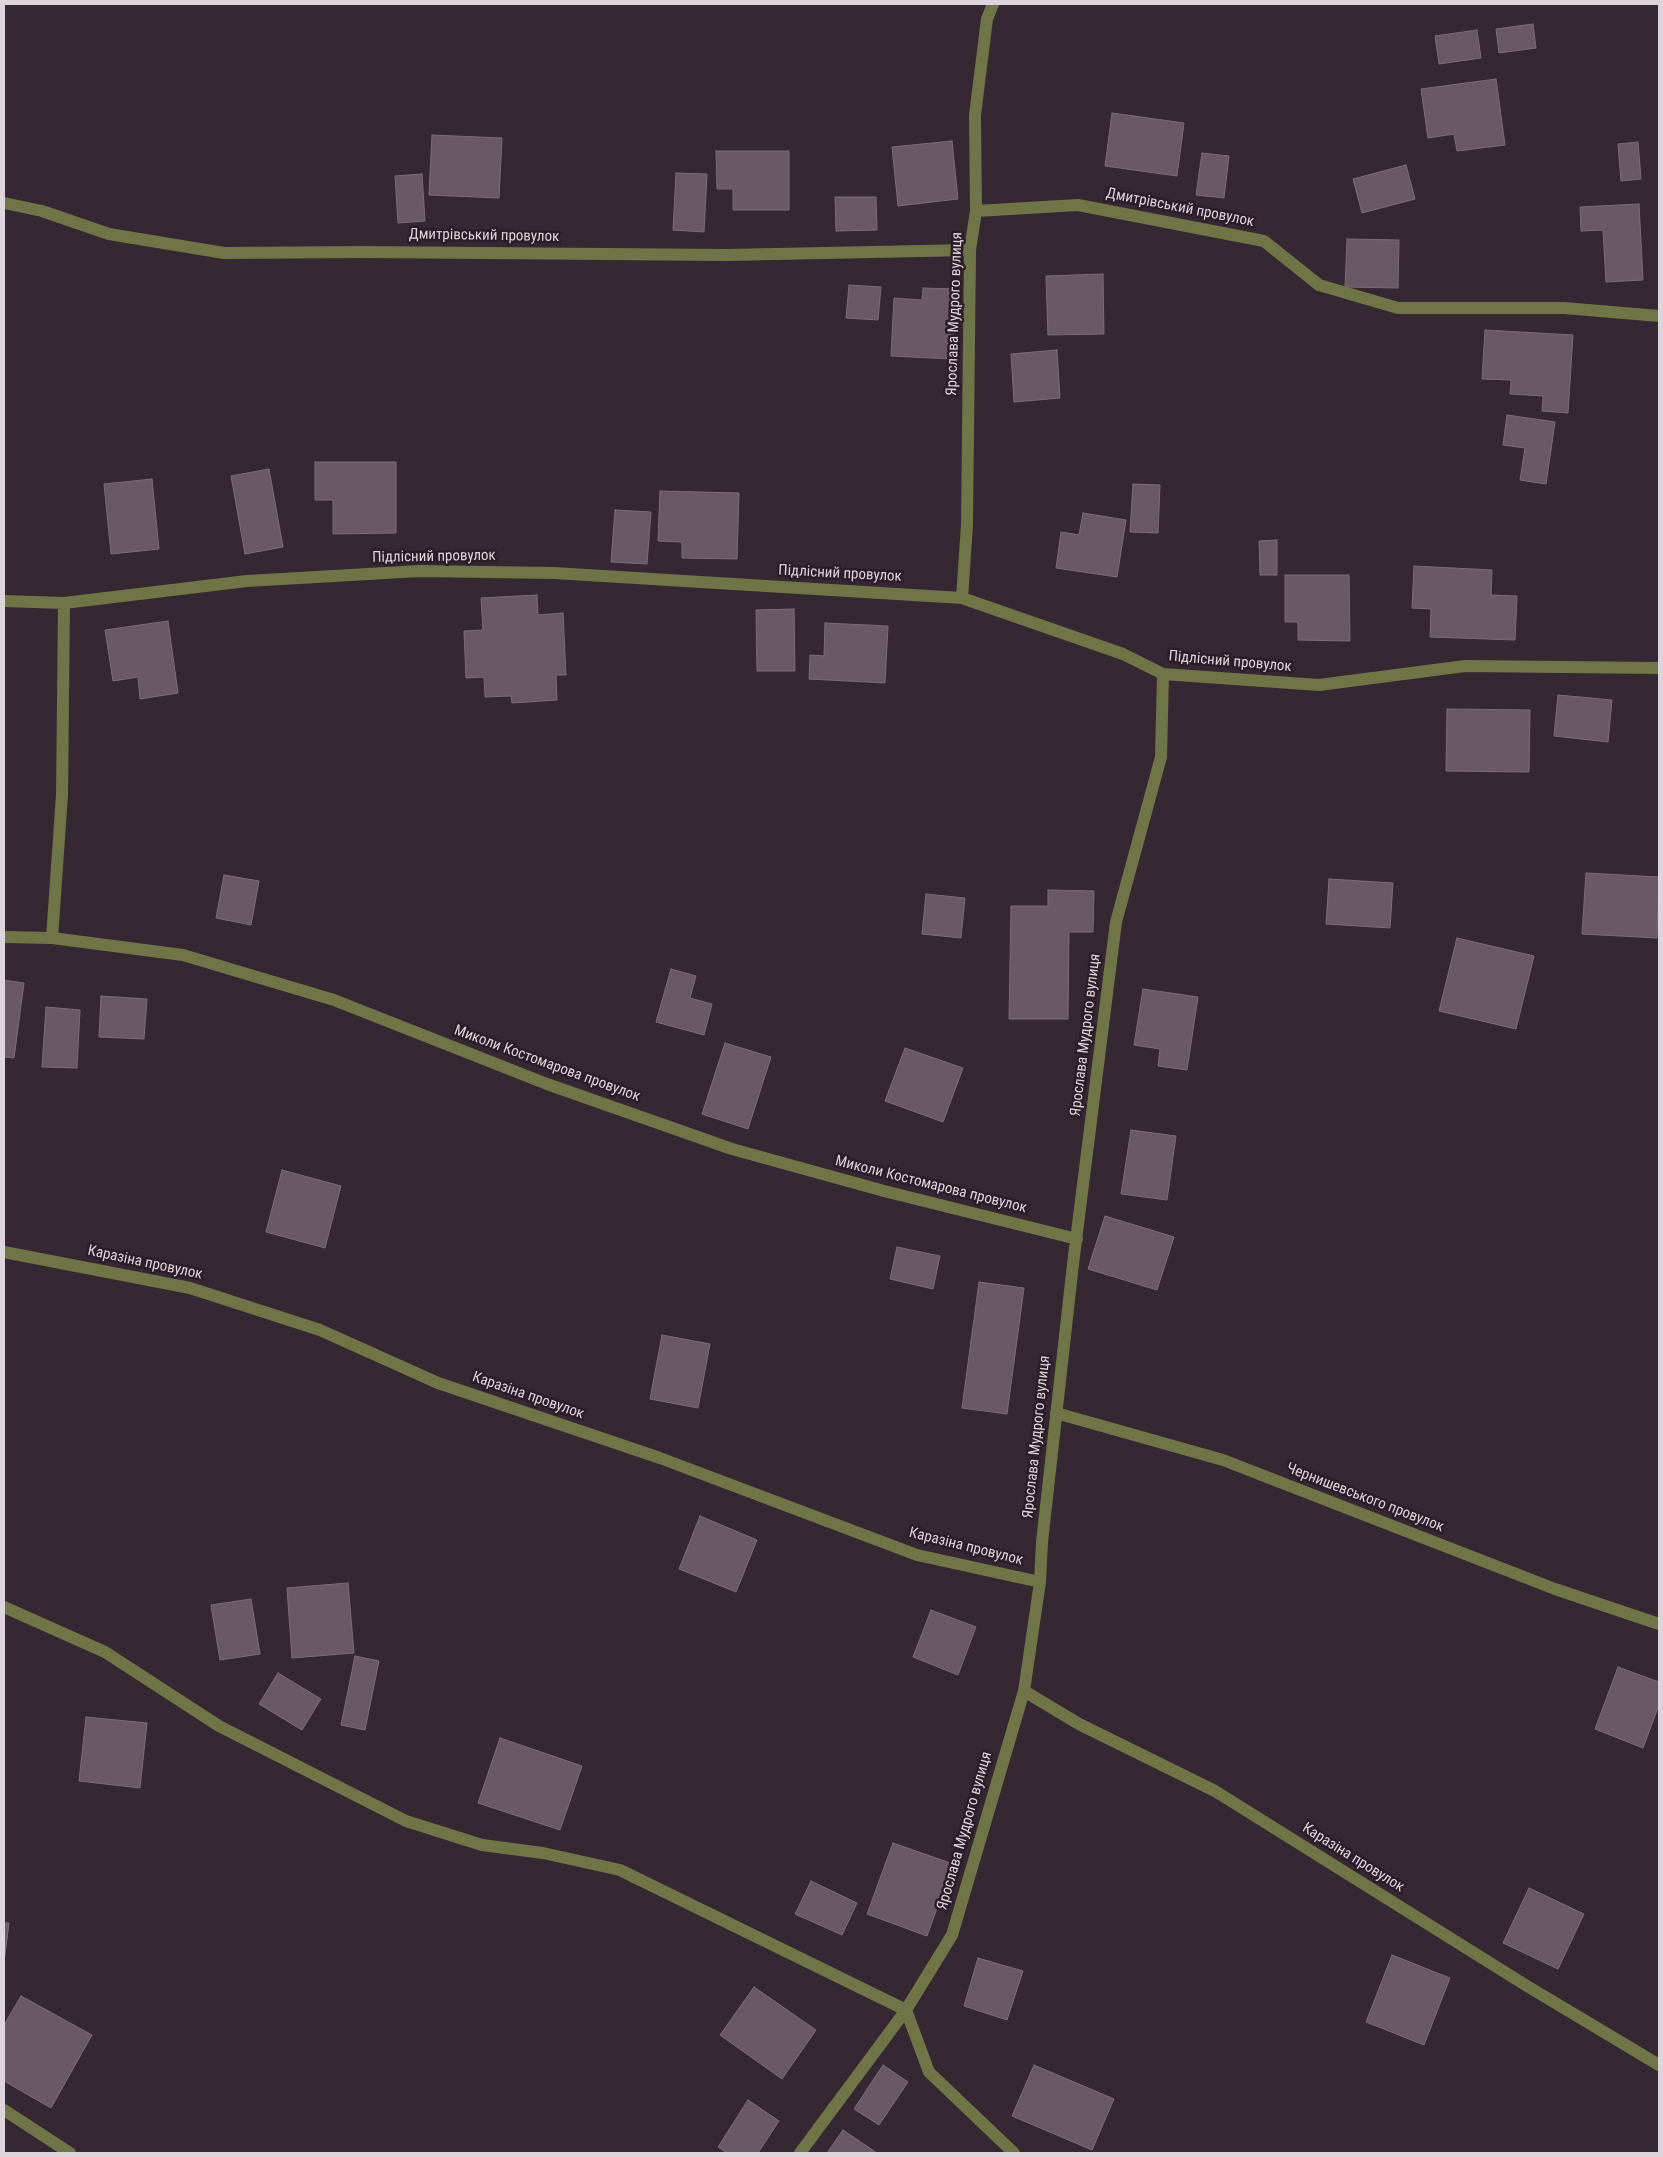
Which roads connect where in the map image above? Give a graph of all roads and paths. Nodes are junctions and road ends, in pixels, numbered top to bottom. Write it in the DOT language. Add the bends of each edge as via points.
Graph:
graph roads {
  1 [pos="993,4"];
  2 [pos="4,203"];
  3 [pos="976,211"];
  4 [pos="970,250"];
  5 [pos="1659,316"];
  6 [pos="962,598"];
  7 [pos="4,600"];
  8 [pos="64,603"];
  9 [pos="1659,668"];
  10 [pos="1164,674"];
  11 [pos="4,937"];
  12 [pos="52,938"];
  13 [pos="1077,1239"];
  14 [pos="4,1252"];
  15 [pos="1056,1414"];
  16 [pos="1040,1582"];
  17 [pos="4,1607"];
  18 [pos="1659,1624"];
  19 [pos="1024,1691"];
  20 [pos="906,2010"];
  21 [pos="1659,2065"];
  22 [pos="4,2110"];
  23 [pos="70,2153"];
  24 [pos="800,2153"];
  25 [pos="1014,2153"];
  1 -- 3 [label="street, Ярослава Мудрого вулиця" via="987,19 975,114"];
  2 -- 4 [label="street, Дмитрівський провулок" via="42,211 109,234 224,253 727,255"];
  3 -- 4 [label="street, Ярослава Мудрого вулиця"];
  3 -- 5 [label="street, Дмитрівський провулок" via="1078,205 1264,241 1319,286 1398,308 1564,308"];
  4 -- 6 [label="street, Ярослава Мудрого вулиця" via="967,526"];
  6 -- 8 [label="street, Підлісний провулок" via="554,573 420,571 248,581"];
  6 -- 10 [label="street, Підлісний провулок" via="1123,654"];
  7 -- 8 [label="street, Підлісний провулок"];
  8 -- 12 [label="street" via="62,795"];
  9 -- 10 [label="street, Підлісний провулок" via="1465,666 1319,685"];
  10 -- 13 [label="street, Ярослава Мудрого вулиця" via="1161,757 1116,922"];
  11 -- 12 [label="street, Миколи Костомарова провулок"];
  12 -- 13 [label="street, Миколи Костомарова провулок" via="184,955 334,1000 547,1084 732,1149"];
  13 -- 15 [label="street, Ярослава Мудрого вулиця"];
  14 -- 16 [label="street, Каразіна провулок" via="190,1288 320,1330 438,1383 660,1458 917,1555"];
  15 -- 16 [label="street, Ярослава Мудрого вулиця"];
  15 -- 18 [label="street, Чернишевського провулок" via="1222,1460 1555,1589"];
  16 -- 19 [label="street, Ярослава Мудрого вулиця"];
  17 -- 20 [label="street" via="105,1652 219,1726 406,1821 482,1845 543,1853 620,1870"];
  19 -- 20 [label="street, Ярослава Мудрого вулиця" via="952,1935"];
  19 -- 21 [label="street, Каразіна провулок" via="1078,1724 1215,1792"];
  20 -- 24 [label="street, Ярослава Мудрого вулиця"];
  20 -- 25 [label="street" via="929,2072"];
  22 -- 23 [label="street"];
}
